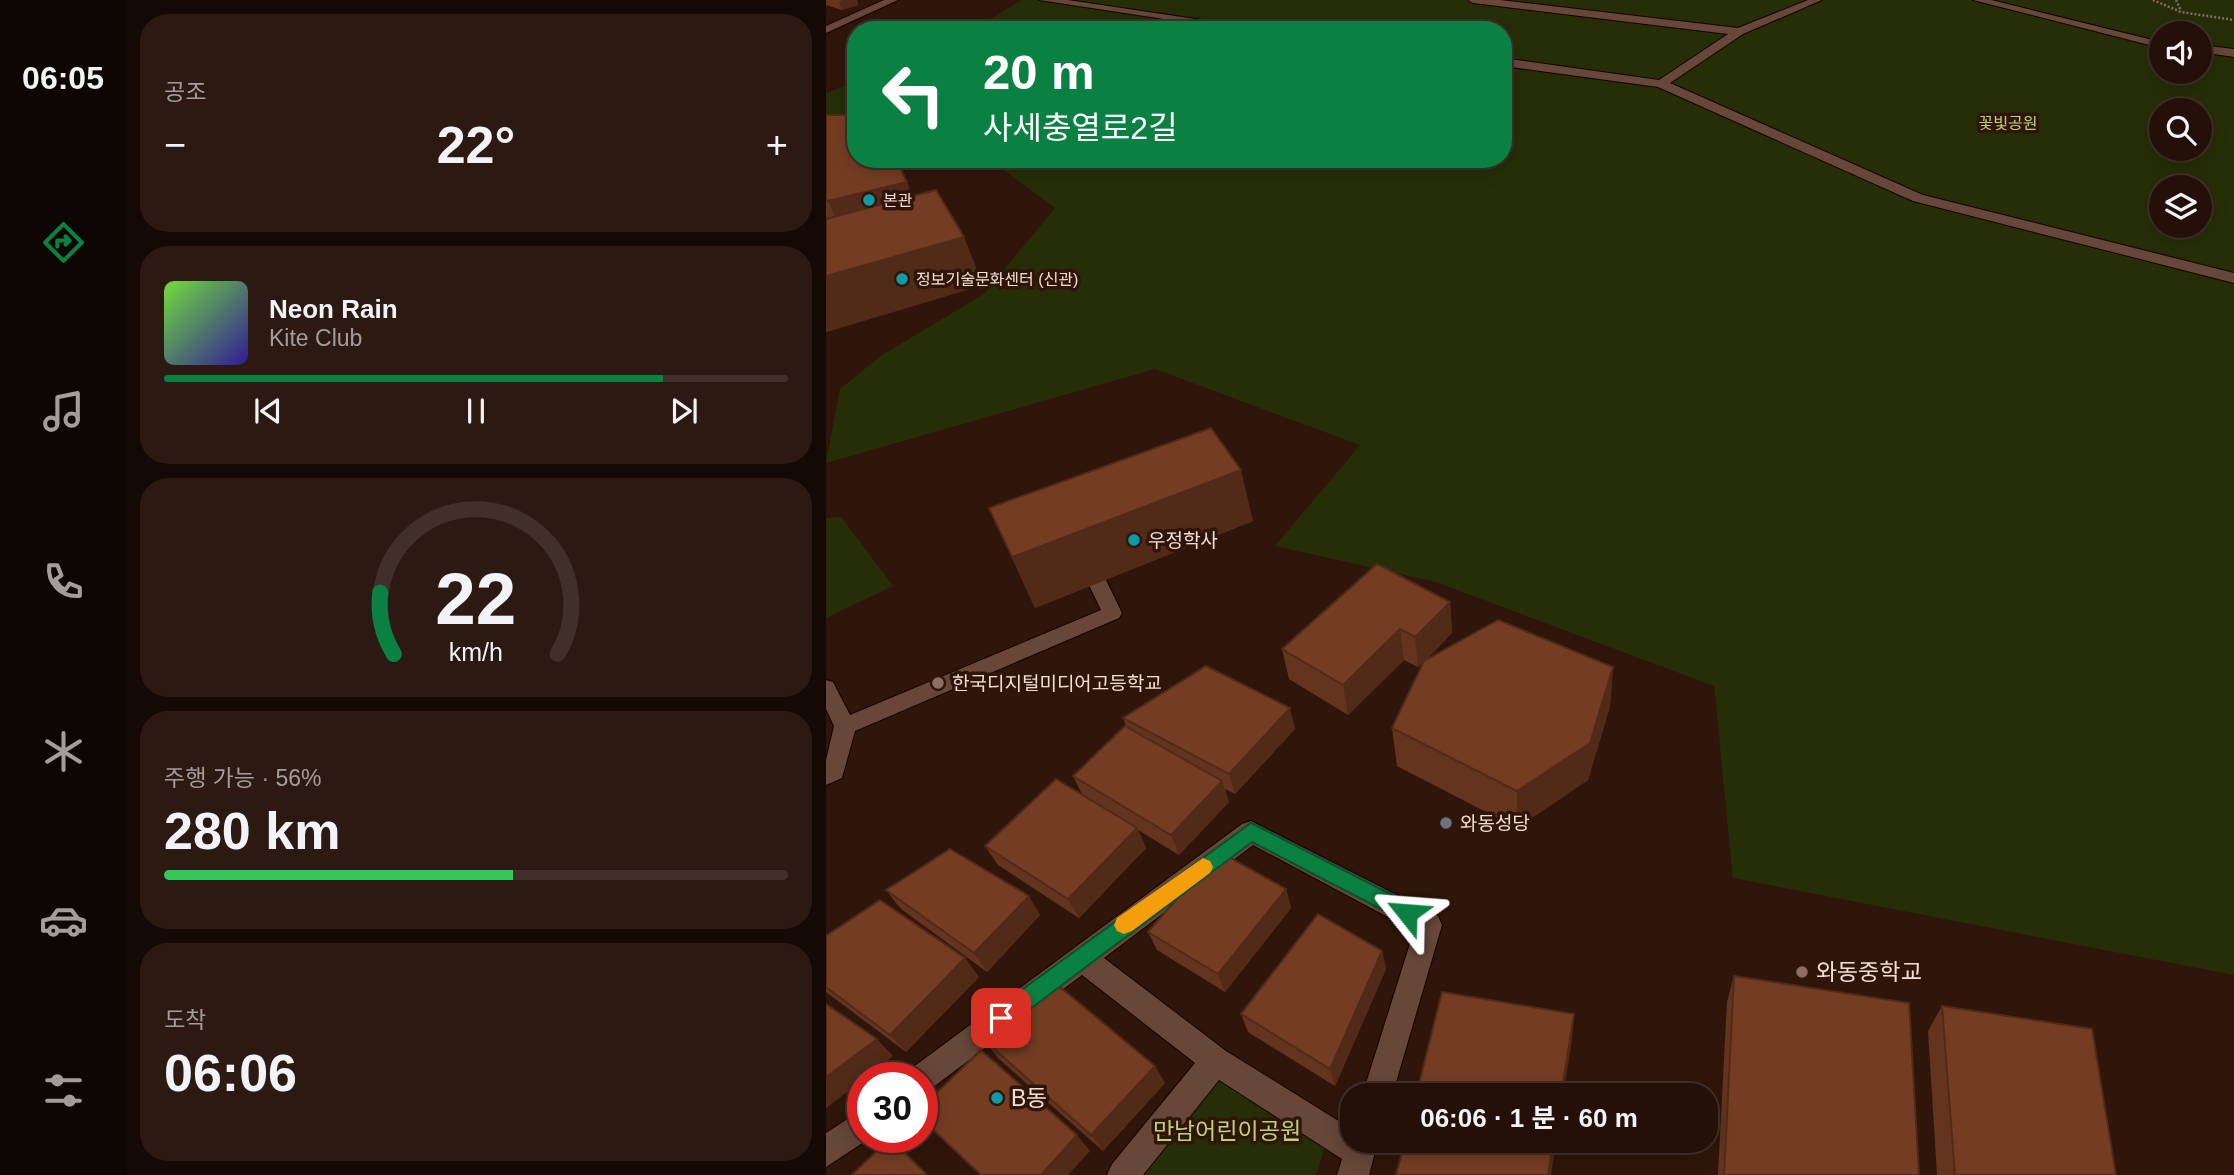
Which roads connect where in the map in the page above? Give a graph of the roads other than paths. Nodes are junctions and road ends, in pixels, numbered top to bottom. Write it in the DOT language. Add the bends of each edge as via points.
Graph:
graph roads {
  1 [pos="1044,0"];
  2 [pos="1473,0"];
  3 [pos="1817,0"];
  4 [pos="1978,0"];
  5 [pos="889,1"];
  6 [pos="1061,1"];
  7 [pos="1617,5"];
  8 [pos="1596,15"];
  9 [pos="1200,21"];
  10 [pos="826,30"];
  11 [pos="1739,32"];
  12 [pos="2149,44"];
  13 [pos="2212,50"];
  14 [pos="2234,53"];
  15 [pos="1512,63"];
  16 [pos="1661,83"];
  17 [pos="2234,278"];
  18 [pos="1098,583"];
  19 [pos="826,688"];
  20 [pos="845,726"];
  21 [pos="826,776"];
  22 [pos="1080,957"];
  23 [pos="1216,1061"];
  24 [pos="938,1066"];
  25 [pos="1381,1083"];
  26 [pos="847,1136"];
  27 [pos="826,1152"];
  28 [pos="1359,1156"];
  29 [pos="1123,1175"];
  1 -- 6 [label="street"];
  2 -- 8 [label="street"];
  3 -- 11 [label="street"];
  4 -- 12 [label="street"];
  5 -- 10 [label="street"];
  6 -- 9 [label="street"];
  7 -- 8 [label="street"];
  8 -- 11 [label="street"];
  11 -- 16 [label="street"];
  13 -- 14 [label="street"];
  15 -- 16 [label="street"];
  16 -- 17 [label="street" via="1918,198"];
  18 -- 20 [label="lane" via="1112,613"];
  19 -- 20 [label="lane"];
  20 -- 21 [label="lane" via="834,772"];
  22 -- 23 [label="street"];
  22 -- 24 [label="street"];
  22 -- 25 [label="street" via="1251,832 1429,925"];
  23 -- 28 [label="street"];
  23 -- 29 [label="street"];
  26 -- 27 [label="street"];
}
